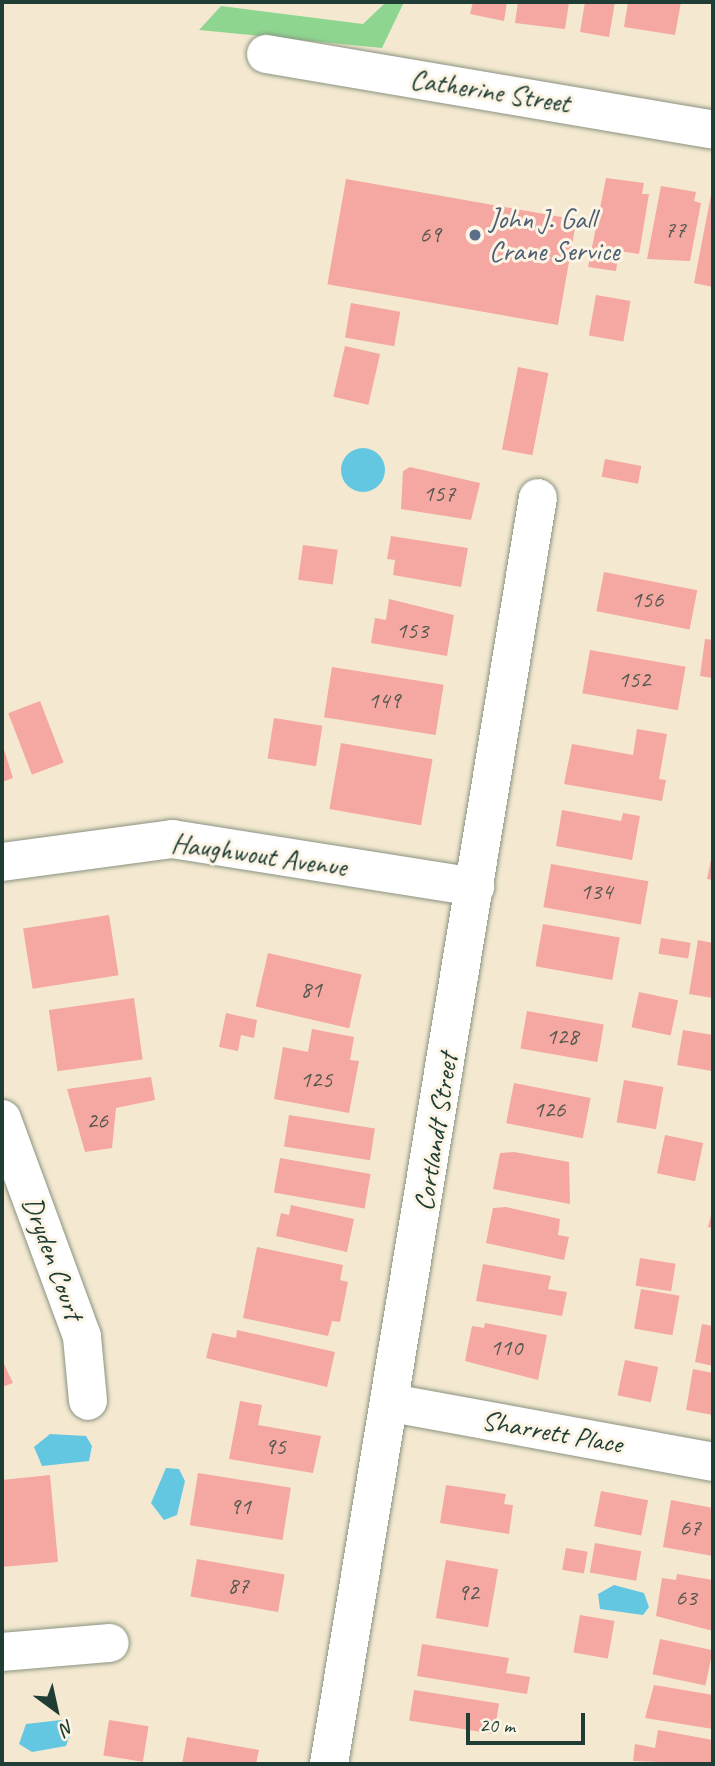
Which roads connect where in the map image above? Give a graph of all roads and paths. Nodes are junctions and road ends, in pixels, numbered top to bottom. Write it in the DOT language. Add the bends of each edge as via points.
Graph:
graph roads {
  1 [pos="266,54"];
  2 [pos="713,130"];
  3 [pos="538,498"];
  4 [pos="2,862"];
  5 [pos="475,887"];
  6 [pos="2,1119"];
  7 [pos="88,1401"];
  8 [pos="392,1403"];
  9 [pos="713,1462"];
  10 [pos="110,1643"];
  11 [pos="2,1652"];
  12 [pos="328,1764"];
  1 -- 2 [label="street, Catherine Street"];
  3 -- 5 [label="street, Cortlandt Street"];
  4 -- 5 [label="street, Haughwout Avenue" via="172,839"];
  5 -- 8 [label="street, Cortlandt Street"];
  6 -- 7 [label="street, Dryden Court" via="82,1337"];
  8 -- 9 [label="street, Sharrett Place"];
  8 -- 12 [label="street, Cortlandt Street"];
  10 -- 11 [label="street"];
}
